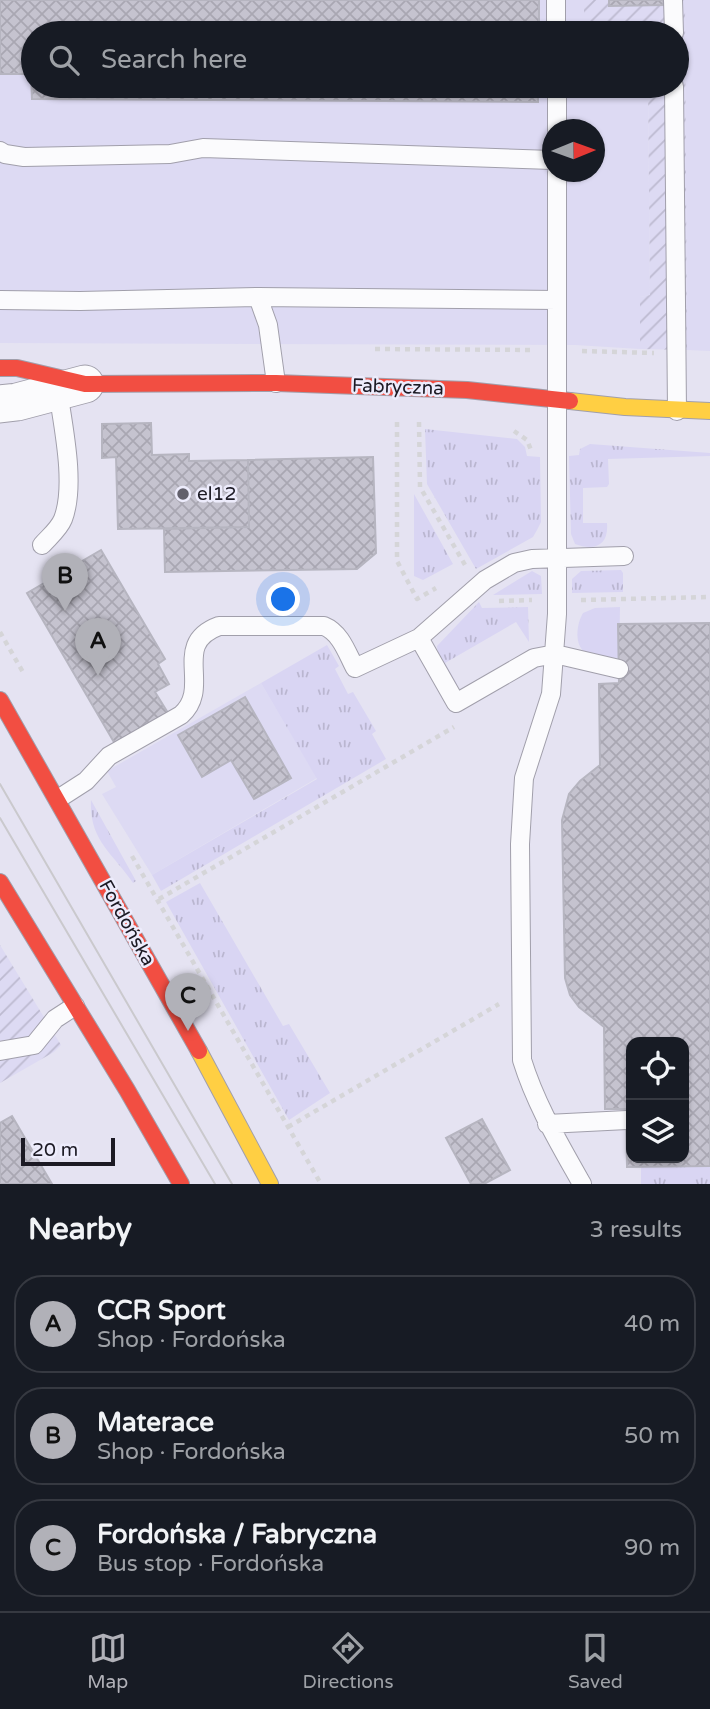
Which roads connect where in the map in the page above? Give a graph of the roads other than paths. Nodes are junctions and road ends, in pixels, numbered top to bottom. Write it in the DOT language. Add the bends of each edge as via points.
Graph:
graph roads {
  1 [pos="556,0"];
  2 [pos="673,0"];
  3 [pos="556,21"];
  4 [pos="674,21"];
  5 [pos="557,98"];
  6 [pos="674,98"];
  7 [pos="557,119"];
  8 [pos="0,150"];
  9 [pos="542,160"];
  10 [pos="557,182"];
  11 [pos="258,297"];
  12 [pos="0,300"];
  13 [pos="557,300"];
  14 [pos="0,368"];
  15 [pos="276,383"];
  16 [pos="71,387"];
  17 [pos="557,400"];
  18 [pos="6,405"];
  19 [pos="677,411"];
  20 [pos="710,411"];
  21 [pos="42,545"];
  22 [pos="624,556"];
  23 [pos="557,558"];
  24 [pos="419,638"];
  25 [pos="555,654"];
  26 [pos="619,669"];
  27 [pos="0,700"];
  28 [pos="58,799"];
  29 [pos="0,882"];
  30 [pos="75,1006"];
  31 [pos="0,1051"];
  32 [pos="626,1121"];
  33 [pos="547,1124"];
  34 [pos="181,1184"];
  35 [pos="270,1184"];
  36 [pos="582,1184"];
  1 -- 3 [label="lane"];
  2 -- 4 [label="lane"];
  5 -- 7 [label="lane"];
  6 -- 19 [label="lane"];
  8 -- 9 [label="lane" via="24,157 170,154 203,148"];
  10 -- 13 [label="lane"];
  11 -- 12 [label="lane"];
  11 -- 13 [label="lane"];
  11 -- 15 [label="lane" via="268,325"];
  13 -- 17 [label="lane"];
  14 -- 16 [label="main road, Fabryczna" via="16,368"];
  15 -- 16 [label="main road, Fabryczna"];
  15 -- 17 [label="main road, Fabryczna" via="467,390"];
  16 -- 18 [label="street, Fabryczna"];
  16 -- 21 [label="lane" via="66,504 62,520"];
  17 -- 19 [label="main road, Fabryczna"];
  17 -- 23 [label="lane"];
  19 -- 20 [label="main road, Fabryczna"];
  22 -- 23 [label="lane"];
  23 -- 24 [label="lane" via="514,563 478,586"];
  23 -- 25 [label="lane"];
  24 -- 25 [label="lane" via="456,703 534,658"];
  24 -- 28 [label="lane" via="355,668 339,638 324,626 219,626 209,630 195,646 190,708 109,756 86,780"];
  25 -- 26 [label="lane"];
  25 -- 33 [label="lane" via="551,695 524,778 520,844 522,1060"];
  27 -- 28 [label="main road, Fordońska"];
  28 -- 35 [label="main road, Fordońska"];
  29 -- 30 [label="main road"];
  30 -- 31 [label="lane" via="55,1019 34,1045"];
  30 -- 34 [label="main road"];
  32 -- 33 [label="lane"];
  33 -- 36 [label="lane"];
}
